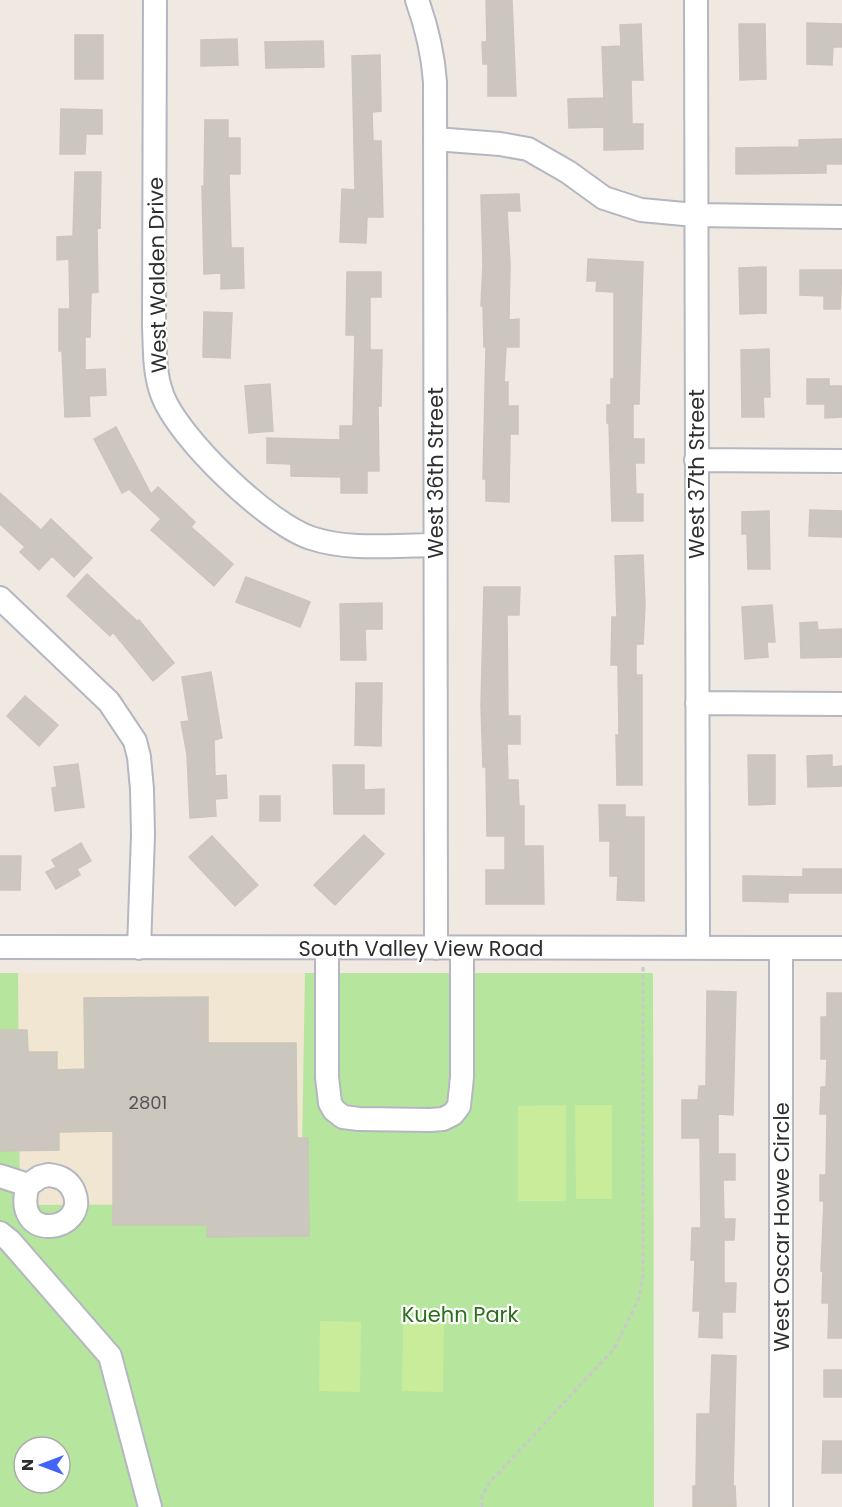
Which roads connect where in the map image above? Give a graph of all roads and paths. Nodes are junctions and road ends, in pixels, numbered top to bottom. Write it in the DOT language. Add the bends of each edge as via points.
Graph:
graph roads {
  1 [pos="155,0"];
  2 [pos="417,0"];
  3 [pos="696,0"];
  4 [pos="435,139"];
  5 [pos="695,215"];
  6 [pos="842,217"];
  7 [pos="696,460"];
  8 [pos="842,461"];
  9 [pos="435,545"];
  10 [pos="0,598"];
  11 [pos="697,703"];
  12 [pos="842,704"];
  13 [pos="0,947"];
  14 [pos="644,947"];
  15 [pos="698,947"];
  16 [pos="139,948"];
  17 [pos="327,948"];
  18 [pos="436,948"];
  19 [pos="462,948"];
  20 [pos="781,948"];
  21 [pos="842,948"];
  22 [pos="0,1176"];
  23 [pos="28,1185"];
  24 [pos="0,1233"];
  25 [pos="150,1507"];
  26 [pos="482,1507"];
  27 [pos="781,1507"];
  1 -- 9 [label="street, West Walden Drive" via="156,371 172,414 229,479 294,530 311,538 353,545"];
  2 -- 4 [label="street, West 36th Street" via="434,56"];
  3 -- 5 [label="street, West 37th Street"];
  4 -- 5 [label="street" via="528,149 604,198 641,210"];
  4 -- 9 [label="street, West 36th Street"];
  5 -- 6 [label="street"];
  5 -- 7 [label="street, West 37th Street"];
  7 -- 8 [label="street"];
  7 -- 11 [label="street, West 37th Street"];
  9 -- 18 [label="street, West 36th Street"];
  10 -- 16 [label="street" via="109,702 135,741 142,823"];
  11 -- 12 [label="street"];
  11 -- 15 [label="street, West 37th Street"];
  13 -- 16 [label="street, South Valley View Road"];
  14 -- 15 [label="street, South Valley View Road"];
  14 -- 19 [label="street, South Valley View Road"];
  14 -- 26 [label="path" via="643,1276 639,1298 614,1349 490,1482 482,1496"];
  15 -- 20 [label="street, South Valley View Road"];
  16 -- 17 [label="street, South Valley View Road"];
  17 -- 18 [label="street, South Valley View Road"];
  17 -- 19 [label="street" via="327,1077 334,1110 343,1117 358,1119 429,1120 443,1119 459,1106"];
  18 -- 19 [label="street, South Valley View Road"];
  20 -- 21 [label="street, South Valley View Road"];
  20 -- 27 [label="street, West Oscar Howe Circle"];
  22 -- 23 [label="street"];
  24 -- 25 [label="street" via="111,1356"];
}
